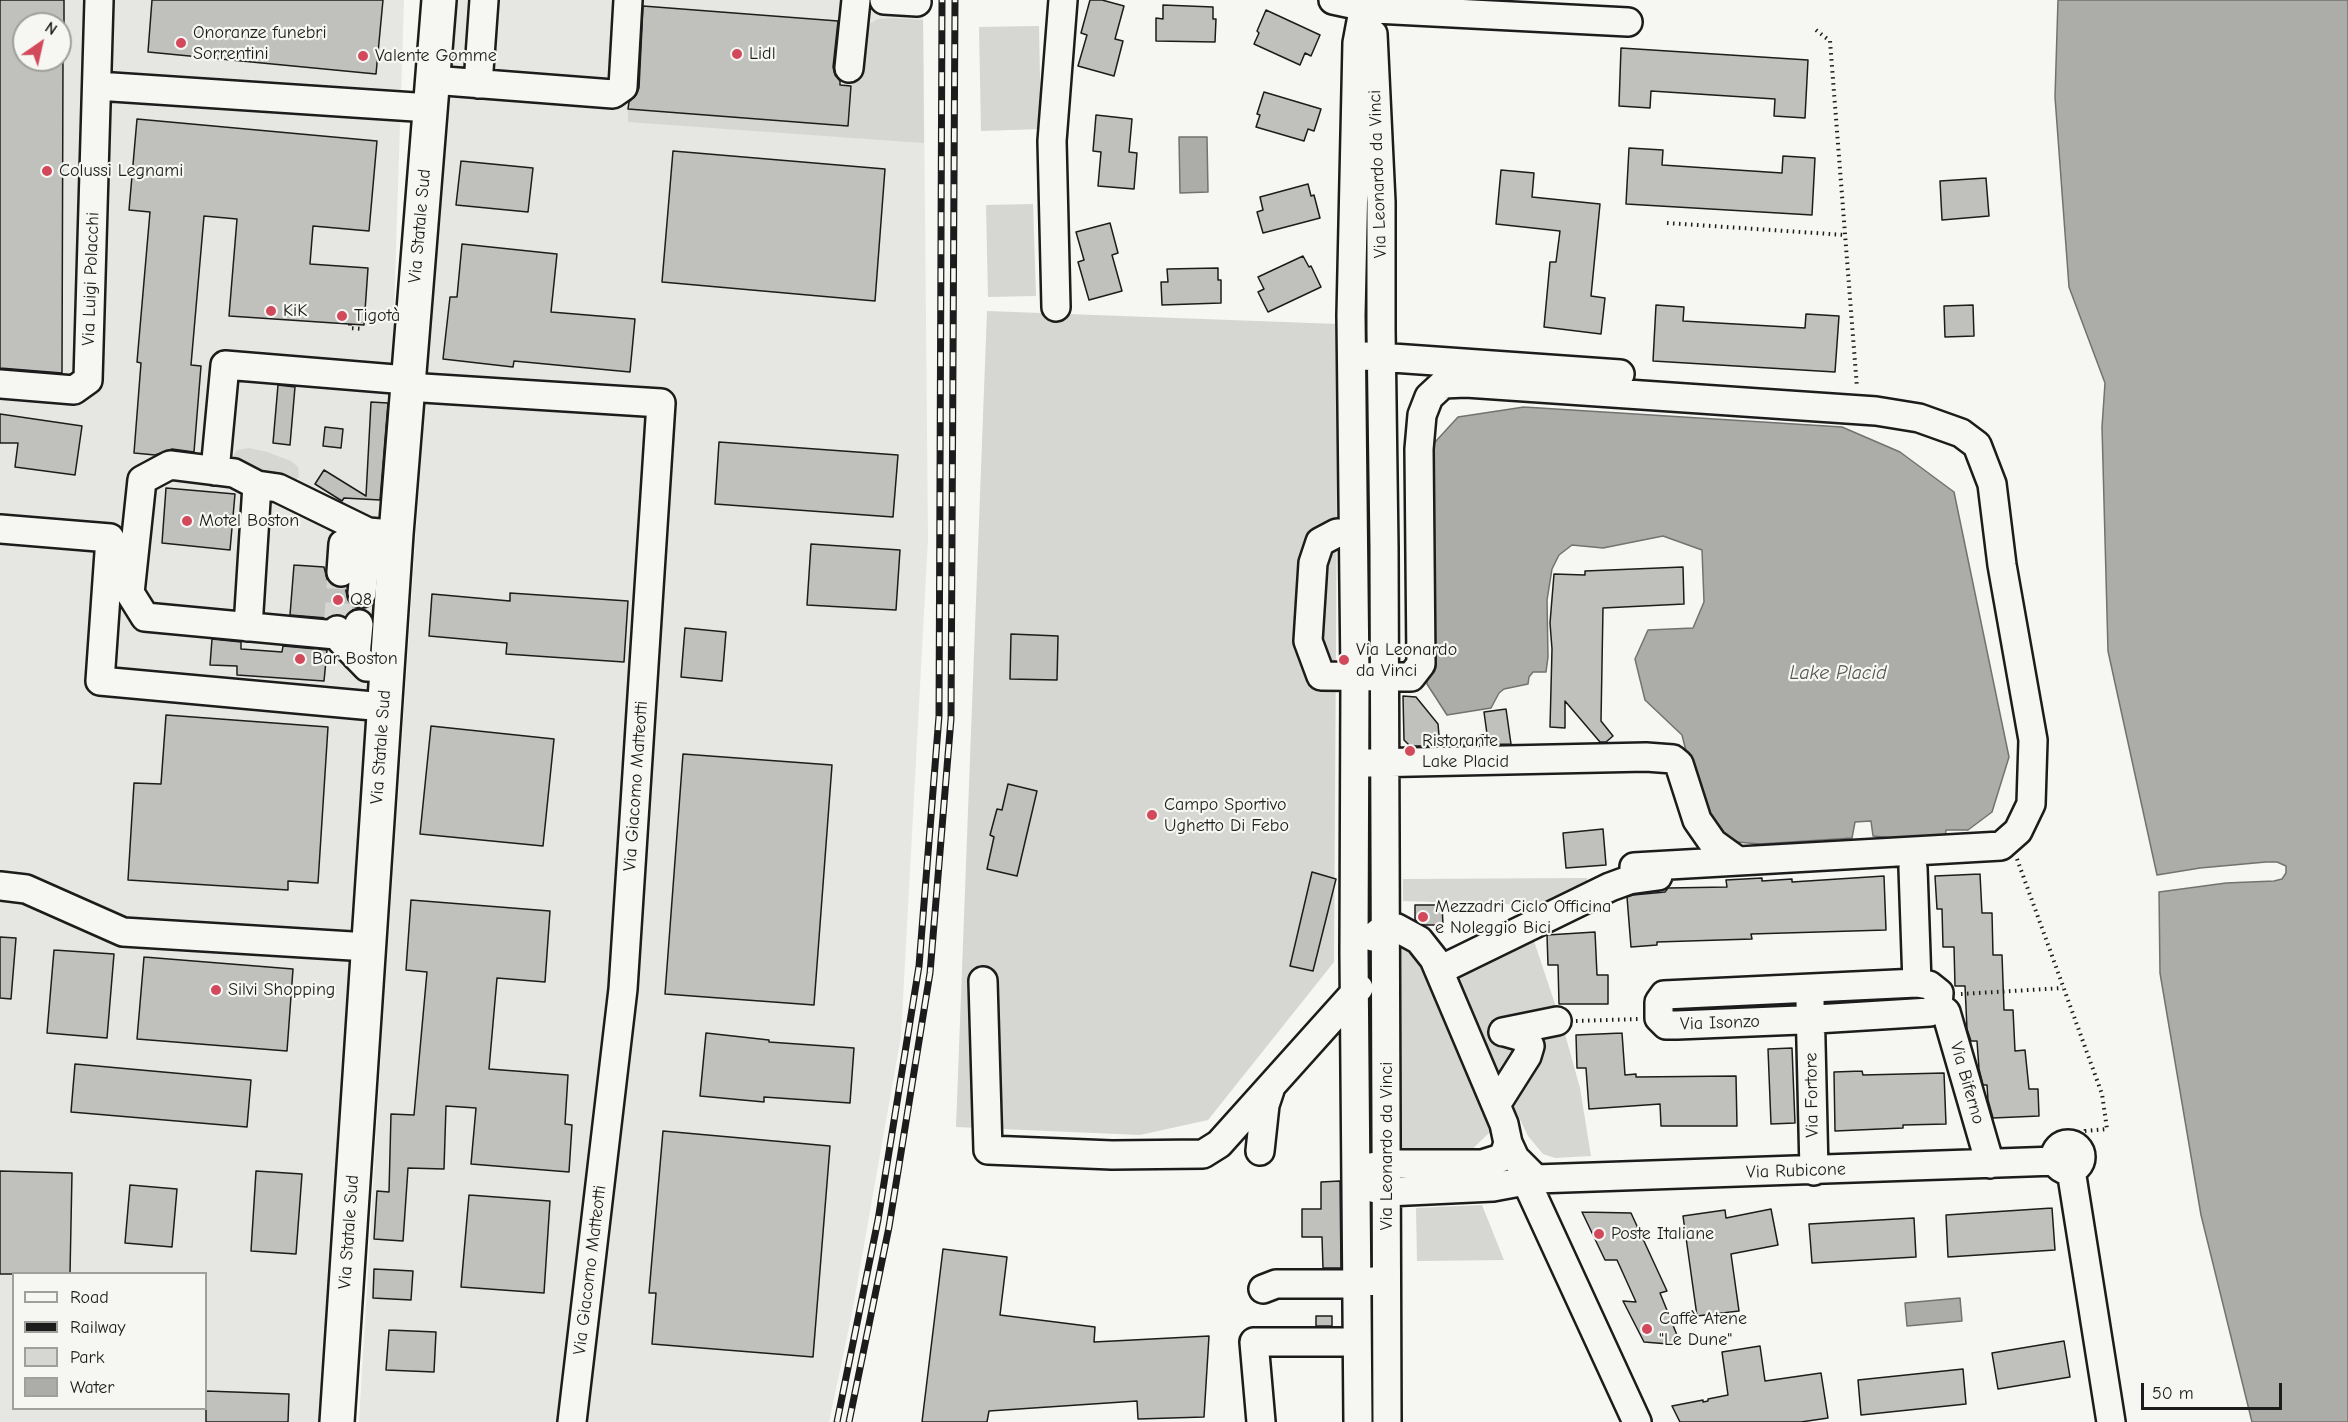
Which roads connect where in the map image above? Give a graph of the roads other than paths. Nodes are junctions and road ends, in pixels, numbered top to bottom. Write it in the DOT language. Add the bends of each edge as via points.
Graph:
graph roads {
  1 [pos="99,0"];
  2 [pos="439,0"];
  3 [pos="484,0"];
  4 [pos="628,0"];
  5 [pos="856,0"];
  6 [pos="884,0"];
  7 [pos="1063,0"];
  8 [pos="1333,0"];
  9 [pos="917,2"];
  10 [pos="1365,3"];
  11 [pos="1628,22"];
  12 [pos="849,68"];
  13 [pos="478,84"];
  14 [pos="97,86"];
  15 [pos="431,94"];
  16 [pos="1056,307"];
  17 [pos="1351,355"];
  18 [pos="1381,357"];
  19 [pos="1620,374"];
  20 [pos="0,384"];
  21 [pos="407,384"];
  22 [pos="215,471"];
  23 [pos="257,485"];
  24 [pos="0,529"];
  25 [pos="382,533"];
  26 [pos="1353,539"];
  27 [pos="1384,547"];
  28 [pos="341,572"];
  29 [pos="362,593"];
  30 [pos="248,627"];
  31 [pos="386,668"];
  32 [pos="1355,677"];
  33 [pos="1386,677"];
  34 [pos="384,707"];
  35 [pos="1386,762"];
  36 [pos="1355,763"];
  37 [pos="1738,861"];
  38 [pos="1634,867"];
  39 [pos="1913,868"];
  40 [pos="1663,875"];
  41 [pos="0,886"];
  42 [pos="1385,927"];
  43 [pos="368,947"];
  44 [pos="1354,954"];
  45 [pos="1440,970"];
  46 [pos="983,981"];
  47 [pos="1810,988"];
  48 [pos="1354,992"];
  49 [pos="1932,995"];
  50 [pos="1385,1002"];
  51 [pos="1810,1019"];
  52 [pos="1557,1021"];
  53 [pos="1463,1031"];
  54 [pos="1504,1032"];
  55 [pos="1270,1090"];
  56 [pos="1503,1124"];
  57 [pos="1260,1151"];
  58 [pos="1387,1164"];
  59 [pos="1482,1164"];
  60 [pos="1990,1164"];
  61 [pos="1814,1171"];
  62 [pos="1356,1179"];
  63 [pos="1531,1180"];
  64 [pos="1387,1192"];
  65 [pos="1387,1264"];
  66 [pos="1261,1290"];
  67 [pos="1357,1301"];
  68 [pos="1357,1342"];
  69 [pos="1396,1392"];
  70 [pos="337,1422"];
  71 [pos="572,1422"];
  72 [pos="1261,1422"];
  73 [pos="1358,1422"];
  74 [pos="1387,1422"];
  75 [pos="1637,1422"];
  76 [pos="2111,1422"];
  1 -- 14 [label="street, Via Luigi Polacchi"];
  2 -- 15 [label="main road, Via Statale Sud"];
  3 -- 13 [label="street"];
  4 -- 13 [label="street" via="623,87 613,94"];
  5 -- 12 [label="street"];
  6 -- 9 [label="street"];
  7 -- 16 [label="street" via="1052,141"];
  8 -- 10 [label="street"];
  10 -- 11 [label="street" via="1375,9"];
  10 -- 17 [label="street, Via Leonardo da Vinci" via="1357,43"];
  10 -- 18 [label="street, Via Leonardo da Vinci" via="1374,44 1381,202"];
  13 -- 15 [label="street"];
  14 -- 15 [label="street"];
  14 -- 20 [label="street, Via Luigi Polacchi" via="88,380 74,390"];
  15 -- 21 [label="main road, Via Statale Sud"];
  17 -- 18 [label="street"];
  17 -- 26 [label="street, Via Leonardo da Vinci"];
  18 -- 19 [label="street"];
  18 -- 27 [label="street, Via Leonardo da Vinci"];
  21 -- 22 [label="street" via="225,365"];
  21 -- 25 [label="main road, Via Statale Sud"];
  21 -- 71 [label="street, Via Giacomo Matteotti" via="661,403 623,989"];
  22 -- 23 [label="street" via="234,473"];
  22 -- 30 [label="street" via="170,465 142,480 130,593 145,617"];
  23 -- 25 [label="street" via="278,488"];
  23 -- 30 [label="street"];
  24 -- 34 [label="street" via="110,538 100,681"];
  25 -- 28 [label="street" via="343,544"];
  25 -- 29 [label="street"];
  25 -- 31 [label="main road, Via Statale Sud"];
  26 -- 27 [label="street"];
  26 -- 32 [label="street, Via Leonardo da Vinci"];
  26 -- 32 [label="street" via="1337,533 1320,542 1313,563 1308,641 1321,676"];
  27 -- 33 [label="street, Via Leonardo da Vinci"];
  30 -- 31 [label="street" via="344,630 356,656 367,667"];
  31 -- 34 [label="main road, Via Statale Sud"];
  32 -- 33 [label="street"];
  32 -- 36 [label="street, Via Leonardo da Vinci"];
  33 -- 35 [label="street, Via Leonardo da Vinci"];
  33 -- 37 [label="street" via="1411,677 1421,664 1419,449 1422,415 1430,397 1443,384 1466,382 1876,411 1919,418 1961,433 1977,445 1992,484 2033,740 2031,804 2018,831 2001,846"];
  34 -- 43 [label="main road, Via Statale Sud"];
  35 -- 36 [label="street"];
  35 -- 37 [label="street" via="1673,759 1679,764 1697,820 1713,843"];
  35 -- 42 [label="street, Via Leonardo da Vinci"];
  36 -- 44 [label="street, Via Leonardo da Vinci"];
  37 -- 38 [label="street"];
  39 -- 49 [label="street"];
  40 -- 45 [label="street" via="1610,887"];
  41 -- 43 [label="street" via="26,889 123,932"];
  42 -- 44 [label="street"];
  42 -- 45 [label="street" via="1397,928 1419,940"];
  42 -- 50 [label="street, Via Leonardo da Vinci"];
  43 -- 70 [label="main road, Via Statale Sud"];
  44 -- 48 [label="street, Via Leonardo da Vinci"];
  45 -- 53 [label="street"];
  46 -- 55 [label="street" via="988,1150 1203,1154 1220,1144"];
  47 -- 49 [label="street, Via Isonzo"];
  47 -- 51 [label="street"];
  47 -- 51 [label="street, Via Isonzo" via="1664,995 1659,1002 1659,1018 1666,1025"];
  48 -- 50 [label="street" via="1364,985 1375,985"];
  48 -- 55 [label="street"];
  48 -- 62 [label="street, Via Leonardo da Vinci"];
  49 -- 51 [label="street, Via Isonzo" via="1930,1012"];
  49 -- 60 [label="street, Via Biferno" via="1946,1012"];
  50 -- 58 [label="street, Via Leonardo da Vinci"];
  51 -- 61 [label="street, Via Fortore"];
  52 -- 54 [label="street"];
  53 -- 54 [label="street"];
  53 -- 56 [label="street"];
  54 -- 56 [label="street" via="1526,1038 1530,1046"];
  55 -- 57 [label="street"];
  56 -- 59 [label="street" via="1505,1152 1501,1158"];
  56 -- 63 [label="street" via="1515,1158"];
  58 -- 59 [label="street, Via Rubicone"];
  58 -- 62 [label="street, Via Rubicone" via="1370,1167"];
  58 -- 64 [label="street, Via Leonardo da Vinci"];
  59 -- 63 [label="street, Via Rubicone"];
  60 -- 61 [label="street, Via Rubicone"];
  60 -- 76 [label="street, Via Rubicone" via="2067,1159"];
  61 -- 63 [label="street, Via Rubicone"];
  62 -- 64 [label="street, Via Rubicone" via="1372,1189"];
  62 -- 67 [label="street, Via Leonardo da Vinci"];
  63 -- 64 [label="street, Via Rubicone" via="1493,1187"];
  63 -- 75 [label="street"];
  64 -- 65 [label="street, Via Leonardo da Vinci"];
  65 -- 67 [label="street"];
  65 -- 69 [label="street, Via Leonardo da Vinci"];
  66 -- 67 [label="street" via="1276,1284"];
  67 -- 68 [label="street, Via Leonardo da Vinci"];
  67 -- 69 [label="street" via="1366,1326 1368,1382 1373,1389"];
  68 -- 72 [label="street" via="1254,1342"];
  68 -- 73 [label="street, Via Leonardo da Vinci"];
  69 -- 74 [label="street, Via Leonardo da Vinci"];
}
